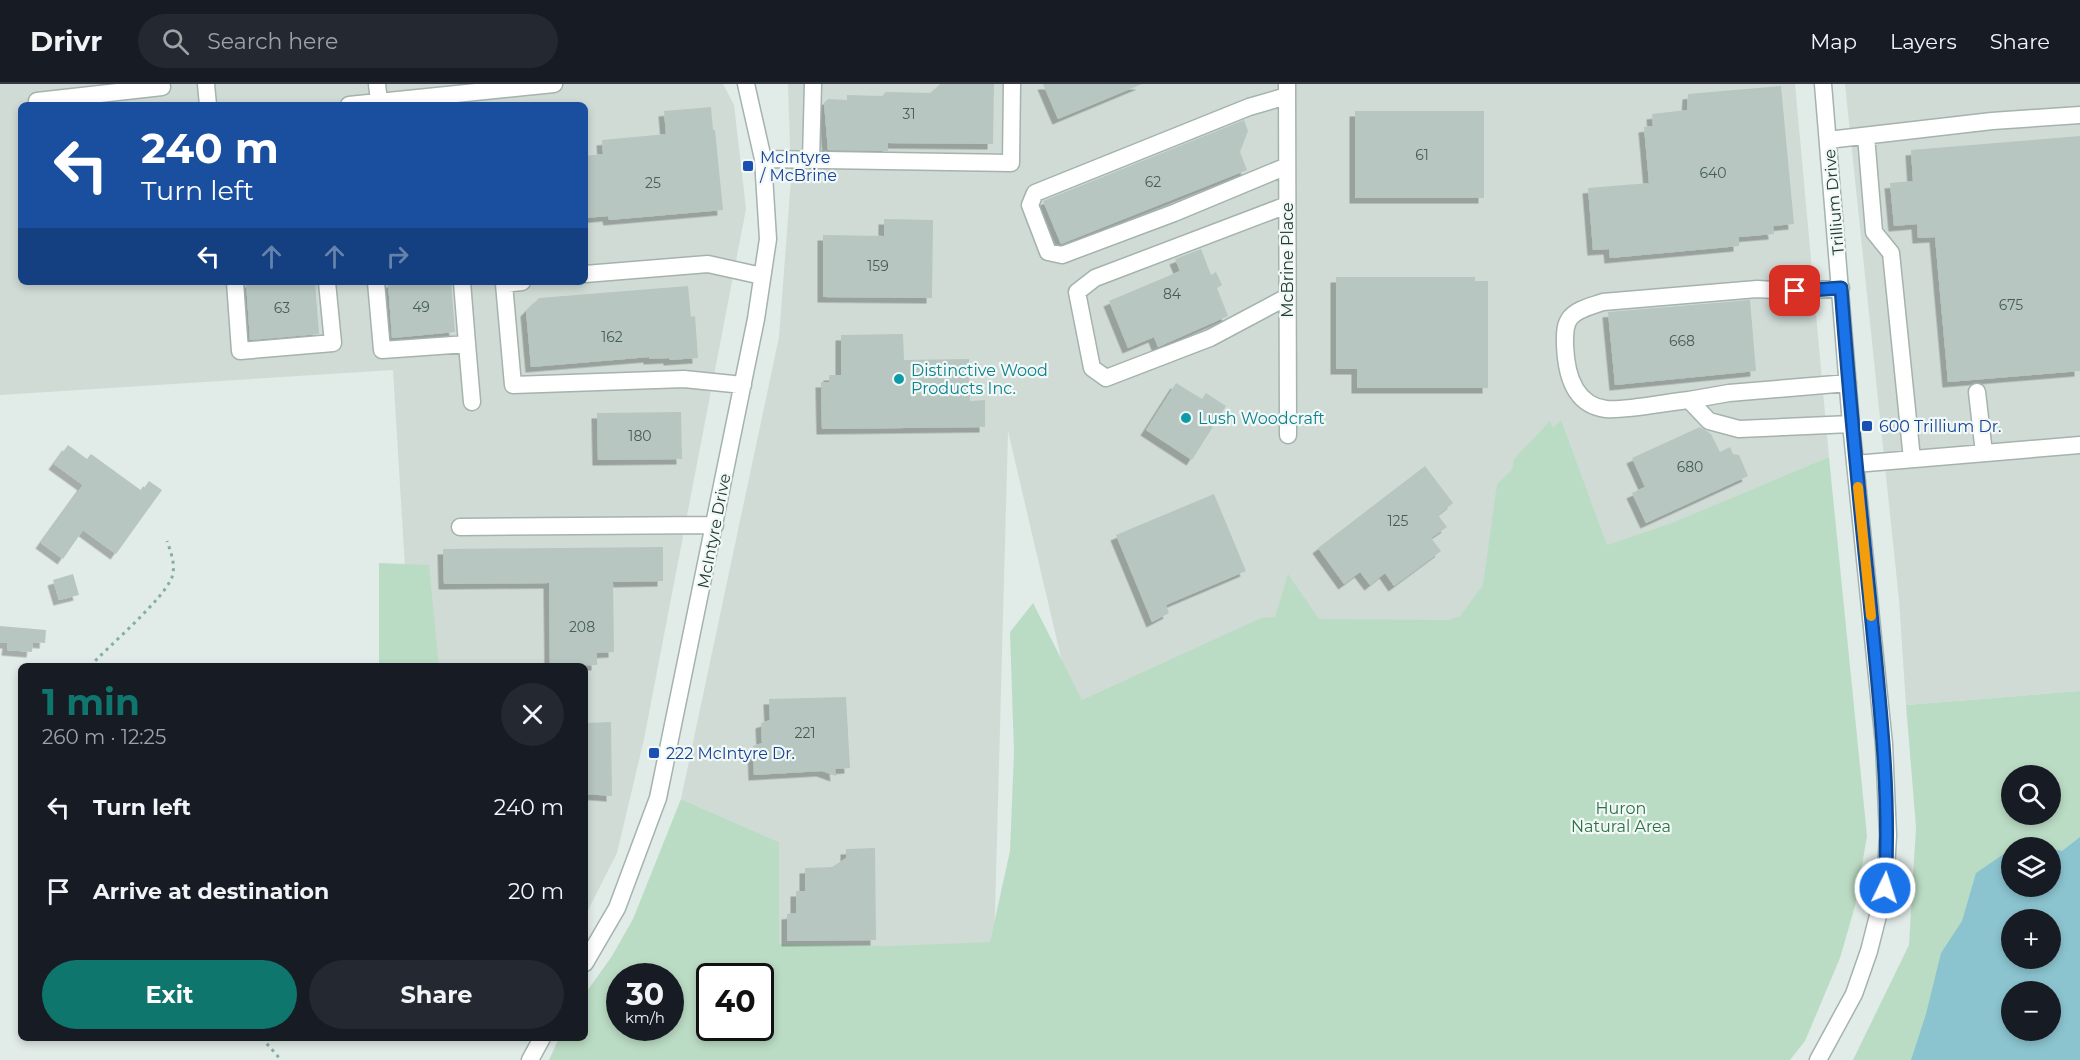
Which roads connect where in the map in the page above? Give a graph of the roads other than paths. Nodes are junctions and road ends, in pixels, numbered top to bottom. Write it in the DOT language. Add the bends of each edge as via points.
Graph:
graph roads {
  1 [pos="206,84"];
  2 [pos="377,84"];
  3 [pos="554,84"];
  4 [pos="746,84"];
  5 [pos="813,84"];
  6 [pos="1012,84"];
  7 [pos="1823,84"];
  8 [pos="162,87"];
  9 [pos="1287,90"];
  10 [pos="409,92"];
  11 [pos="446,100"];
  12 [pos="37,101"];
  13 [pos="208,102"];
  14 [pos="379,102"];
  15 [pos="2080,115"];
  16 [pos="1866,136"];
  17 [pos="1828,141"];
  18 [pos="763,159"];
  19 [pos="812,160"];
  20 [pos="1287,166"];
  21 [pos="1287,205"];
  22 [pos="588,274"];
  23 [pos="762,276"];
  24 [pos="235,285"];
  25 [pos="327,285"];
  26 [pos="376,285"];
  27 [pos="462,285"];
  28 [pos="504,285"];
  29 [pos="1841,288"];
  30 [pos="1287,297"];
  31 [pos="467,344"];
  32 [pos="1848,383"];
  33 [pos="743,385"];
  34 [pos="1977,392"];
  35 [pos="1689,400"];
  36 [pos="472,402"];
  37 [pos="1851,424"];
  38 [pos="1288,435"];
  39 [pos="2080,445"];
  40 [pos="1984,453"];
  41 [pos="1912,459"];
  42 [pos="1855,464"];
  43 [pos="715,525"];
  44 [pos="460,527"];
  45 [pos="588,958"];
  46 [pos="541,1041"];
  47 [pos="530,1060"];
  48 [pos="1818,1060"];
  1 -- 13 [label="street"];
  2 -- 14 [label="street"];
  3 -- 11 [label="street"];
  4 -- 18 [label="street, McIntyre Drive"];
  5 -- 19 [label="street"];
  6 -- 19 [label="street" via="1011,163"];
  7 -- 17 [label="street, Trillium Drive"];
  8 -- 12 [label="street"];
  9 -- 20 [label="street, McBrine Place"];
  9 -- 20 [label="street" via="1035,193 1030,205 1048,252 1062,255"];
  10 -- 11 [label="street"];
  10 -- 14 [label="street"];
  15 -- 16 [label="street"];
  16 -- 17 [label="street"];
  16 -- 41 [label="street" via="1874,232 1891,253"];
  17 -- 29 [label="street, Trillium Drive"];
  18 -- 19 [label="street"];
  18 -- 23 [label="street, McIntyre Drive" via="768,239"];
  20 -- 21 [label="street, McBrine Place"];
  21 -- 30 [label="street, McBrine Place"];
  21 -- 30 [label="street" via="1095,278 1077,292 1092,368 1106,378 1210,338"];
  22 -- 23 [label="street" via="708,264"];
  23 -- 33 [label="street, McIntyre Drive"];
  24 -- 25 [label="street" via="240,351 333,343"];
  26 -- 31 [label="street" via="382,350"];
  27 -- 31 [label="street"];
  28 -- 33 [label="street" via="513,385 684,379"];
  29 -- 32 [label="street, Trillium Drive"];
  29 -- 35 [label="street" via="1757,289 1603,302 1571,317 1565,330 1566,365 1572,384 1585,400 1605,409"];
  30 -- 38 [label="street, McBrine Place"];
  31 -- 36 [label="street"];
  32 -- 35 [label="street"];
  32 -- 37 [label="street, Trillium Drive"];
  33 -- 43 [label="street, McIntyre Drive"];
  34 -- 40 [label="street"];
  35 -- 37 [label="street" via="1709,421 1739,429"];
  37 -- 42 [label="street, Trillium Drive"];
  39 -- 40 [label="street"];
  40 -- 41 [label="street"];
  41 -- 42 [label="street"];
  42 -- 48 [label="street, Trillium Drive" via="1884,744 1888,836 1885,888 1854,994"];
  43 -- 44 [label="street"];
  43 -- 45 [label="street, McIntyre Drive" via="658,798 616,908"];
  46 -- 47 [label="street"];
}
